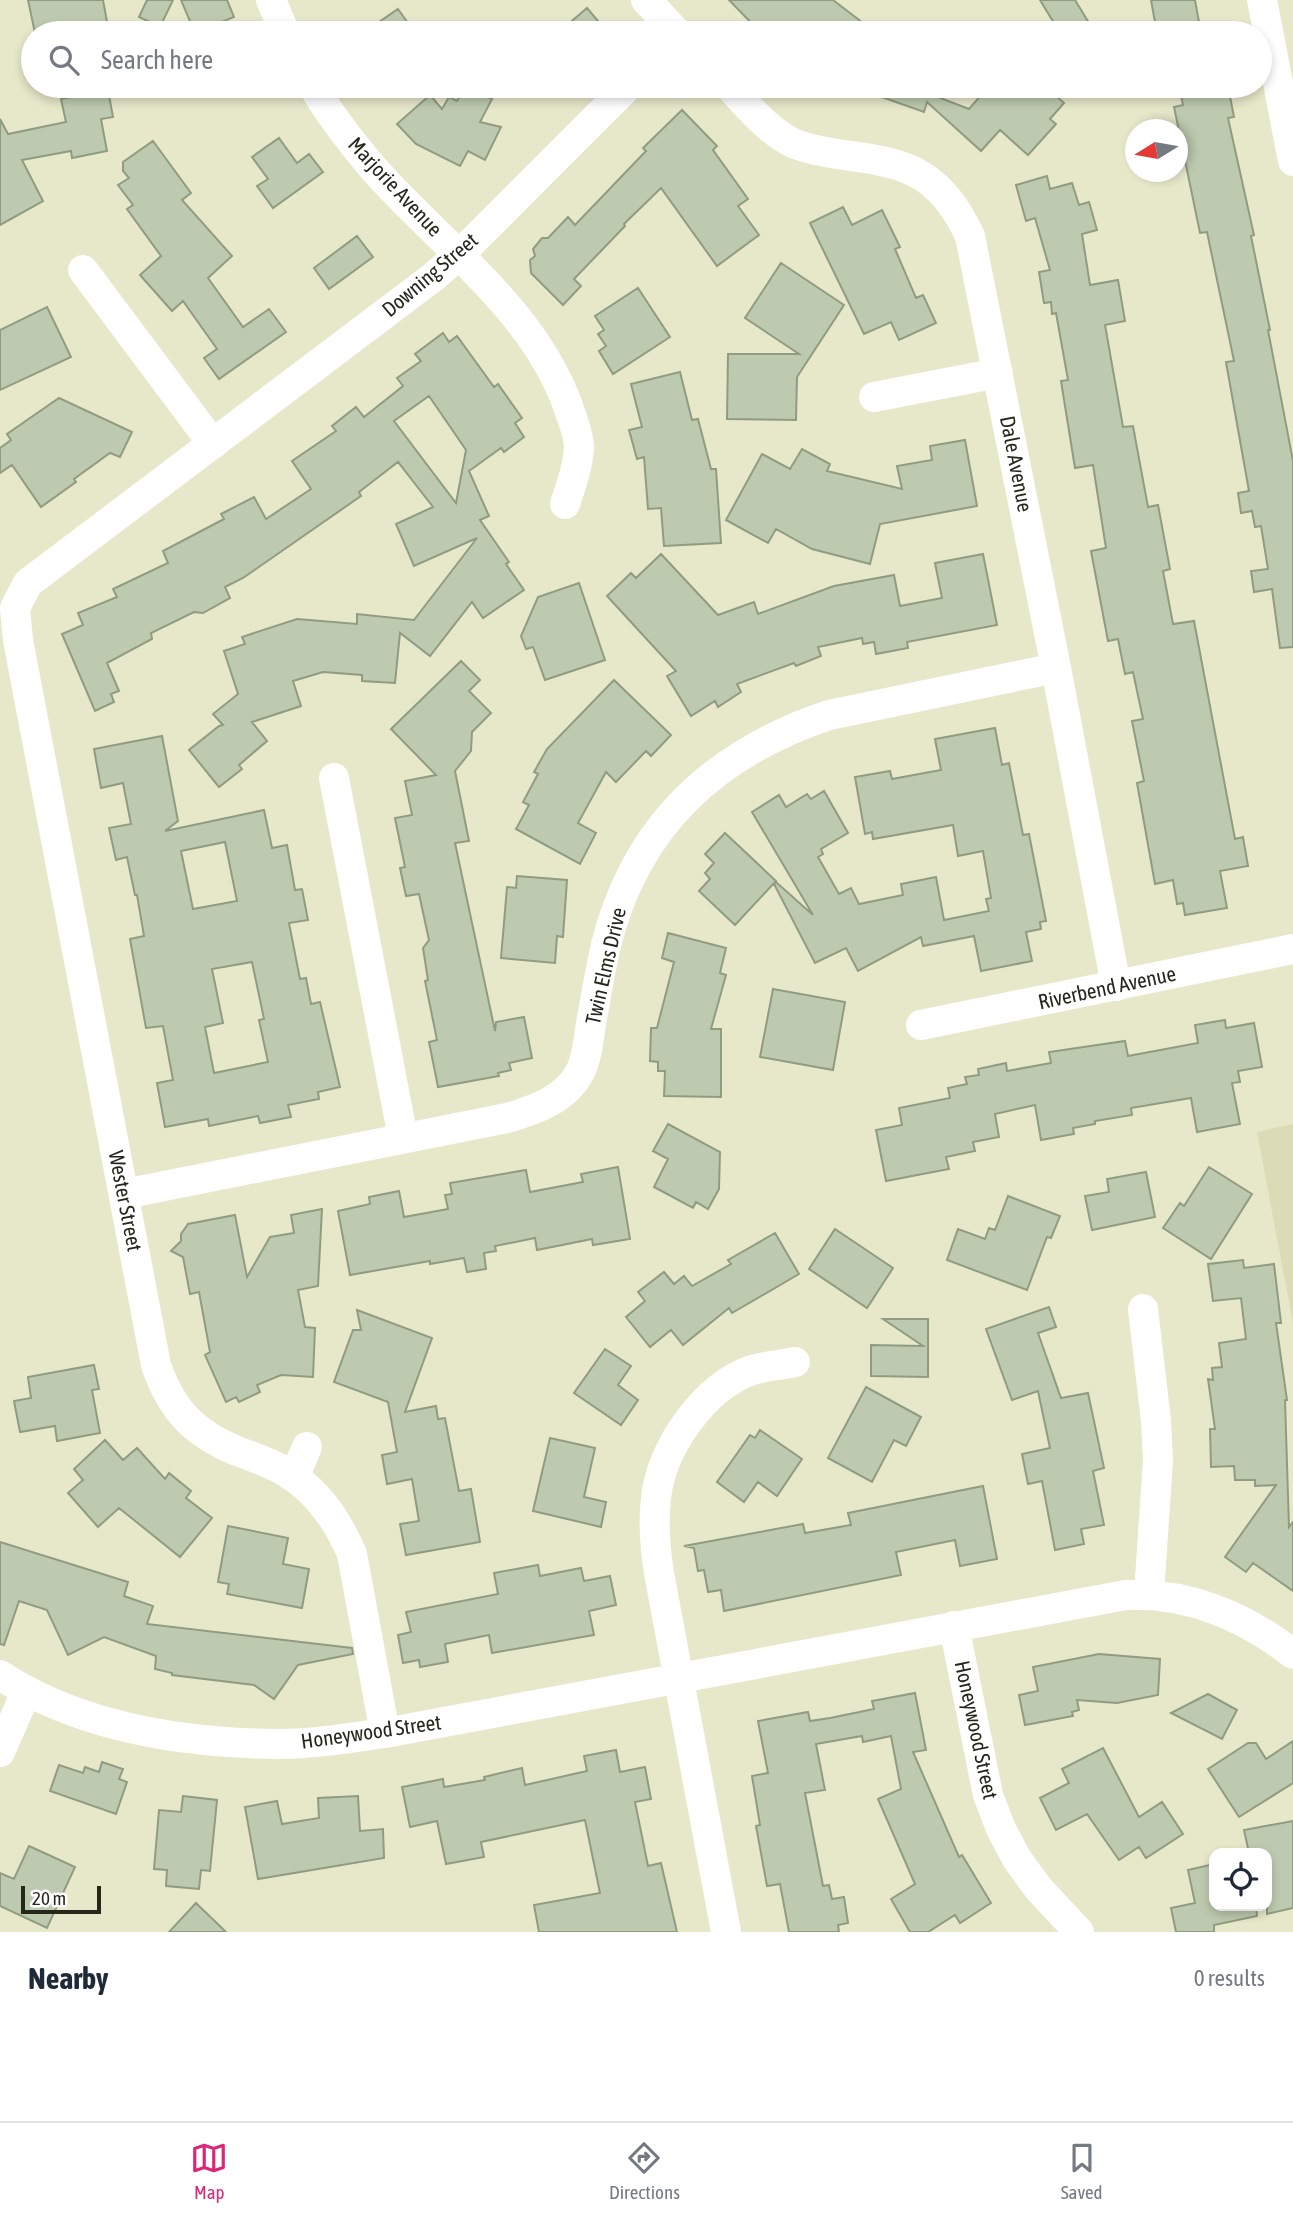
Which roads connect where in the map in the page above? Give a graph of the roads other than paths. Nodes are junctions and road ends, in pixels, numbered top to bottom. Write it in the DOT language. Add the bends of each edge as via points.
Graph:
graph roads {
  1 [pos="271,0"];
  2 [pos="646,0"];
  3 [pos="1262,0"];
  4 [pos="280,21"];
  5 [pos="666,21"];
  6 [pos="1266,21"];
  7 [pos="1272,52"];
  8 [pos="321,98"];
  9 [pos="616,98"];
  10 [pos="741,98"];
  11 [pos="1293,161"];
  12 [pos="460,254"];
  13 [pos="83,270"];
  14 [pos="998,373"];
  15 [pos="874,397"];
  16 [pos="213,444"];
  17 [pos="565,504"];
  18 [pos="28,583"];
  19 [pos="1056,668"];
  20 [pos="334,778"];
  21 [pos="1293,949"];
  22 [pos="1116,986"];
  23 [pos="921,1024"];
  24 [pos="403,1138"];
  25 [pos="124,1194"];
  26 [pos="1143,1309"];
  27 [pos="795,1362"];
  28 [pos="307,1447"];
  29 [pos="294,1477"];
  30 [pos="1149,1594"];
  31 [pos="954,1626"];
  32 [pos="1293,1654"];
  33 [pos="0,1675"];
  34 [pos="678,1678"];
  35 [pos="26,1692"];
  36 [pos="385,1733"];
  37 [pos="0,1752"];
  38 [pos="726,1932"];
  39 [pos="1079,1932"];
  1 -- 4 [label="street"];
  2 -- 5 [label="street"];
  3 -- 6 [label="street"];
  7 -- 11 [label="street"];
  8 -- 12 [label="street, Marjorie Avenue" via="374,169"];
  9 -- 12 [label="street, Downing Street"];
  10 -- 14 [label="street, Dale Avenue" via="771,129 792,142 894,164 941,189 970,236"];
  12 -- 16 [label="street, Downing Street"];
  12 -- 17 [label="street, Marjorie Avenue" via="531,338 562,391 579,445"];
  13 -- 16 [label="street"];
  14 -- 15 [label="street"];
  14 -- 19 [label="street, Dale Avenue"];
  16 -- 18 [label="street, Downing Street"];
  18 -- 25 [label="street, Wester Street" via="15,608 18,640"];
  19 -- 22 [label="street, Dale Avenue"];
  19 -- 24 [label="street, Twin Elms Drive" via="829,715 793,727 714,773 680,804 634,871 607,942 586,1054 580,1072 566,1089 551,1102 519,1114"];
  20 -- 24 [label="street"];
  21 -- 22 [label="street, Riverbend Avenue"];
  22 -- 23 [label="street, Riverbend Avenue"];
  24 -- 25 [label="street, Twin Elms Drive"];
  25 -- 29 [label="street, Wester Street" via="156,1364 170,1399 214,1441"];
  26 -- 30 [label="street" via="1158,1460"];
  27 -- 34 [label="street" via="753,1370 707,1398 679,1436 665,1466 656,1495 653,1534"];
  28 -- 29 [label="street"];
  29 -- 36 [label="street, Wester Street" via="324,1505 343,1531 352,1554"];
  30 -- 31 [label="street, Honeywood Street"];
  30 -- 32 [label="street, Honeywood Street" via="1233,1616"];
  31 -- 34 [label="street, Honeywood Street"];
  31 -- 39 [label="street, Honeywood Street" via="988,1795 1001,1829 1038,1888"];
  33 -- 35 [label="street, Honeywood Street"];
  34 -- 36 [label="street, Honeywood Street"];
  34 -- 38 [label="street"];
  35 -- 36 [label="street, Honeywood Street" via="136,1730 182,1737 280,1744"];
  35 -- 37 [label="street"];
}
